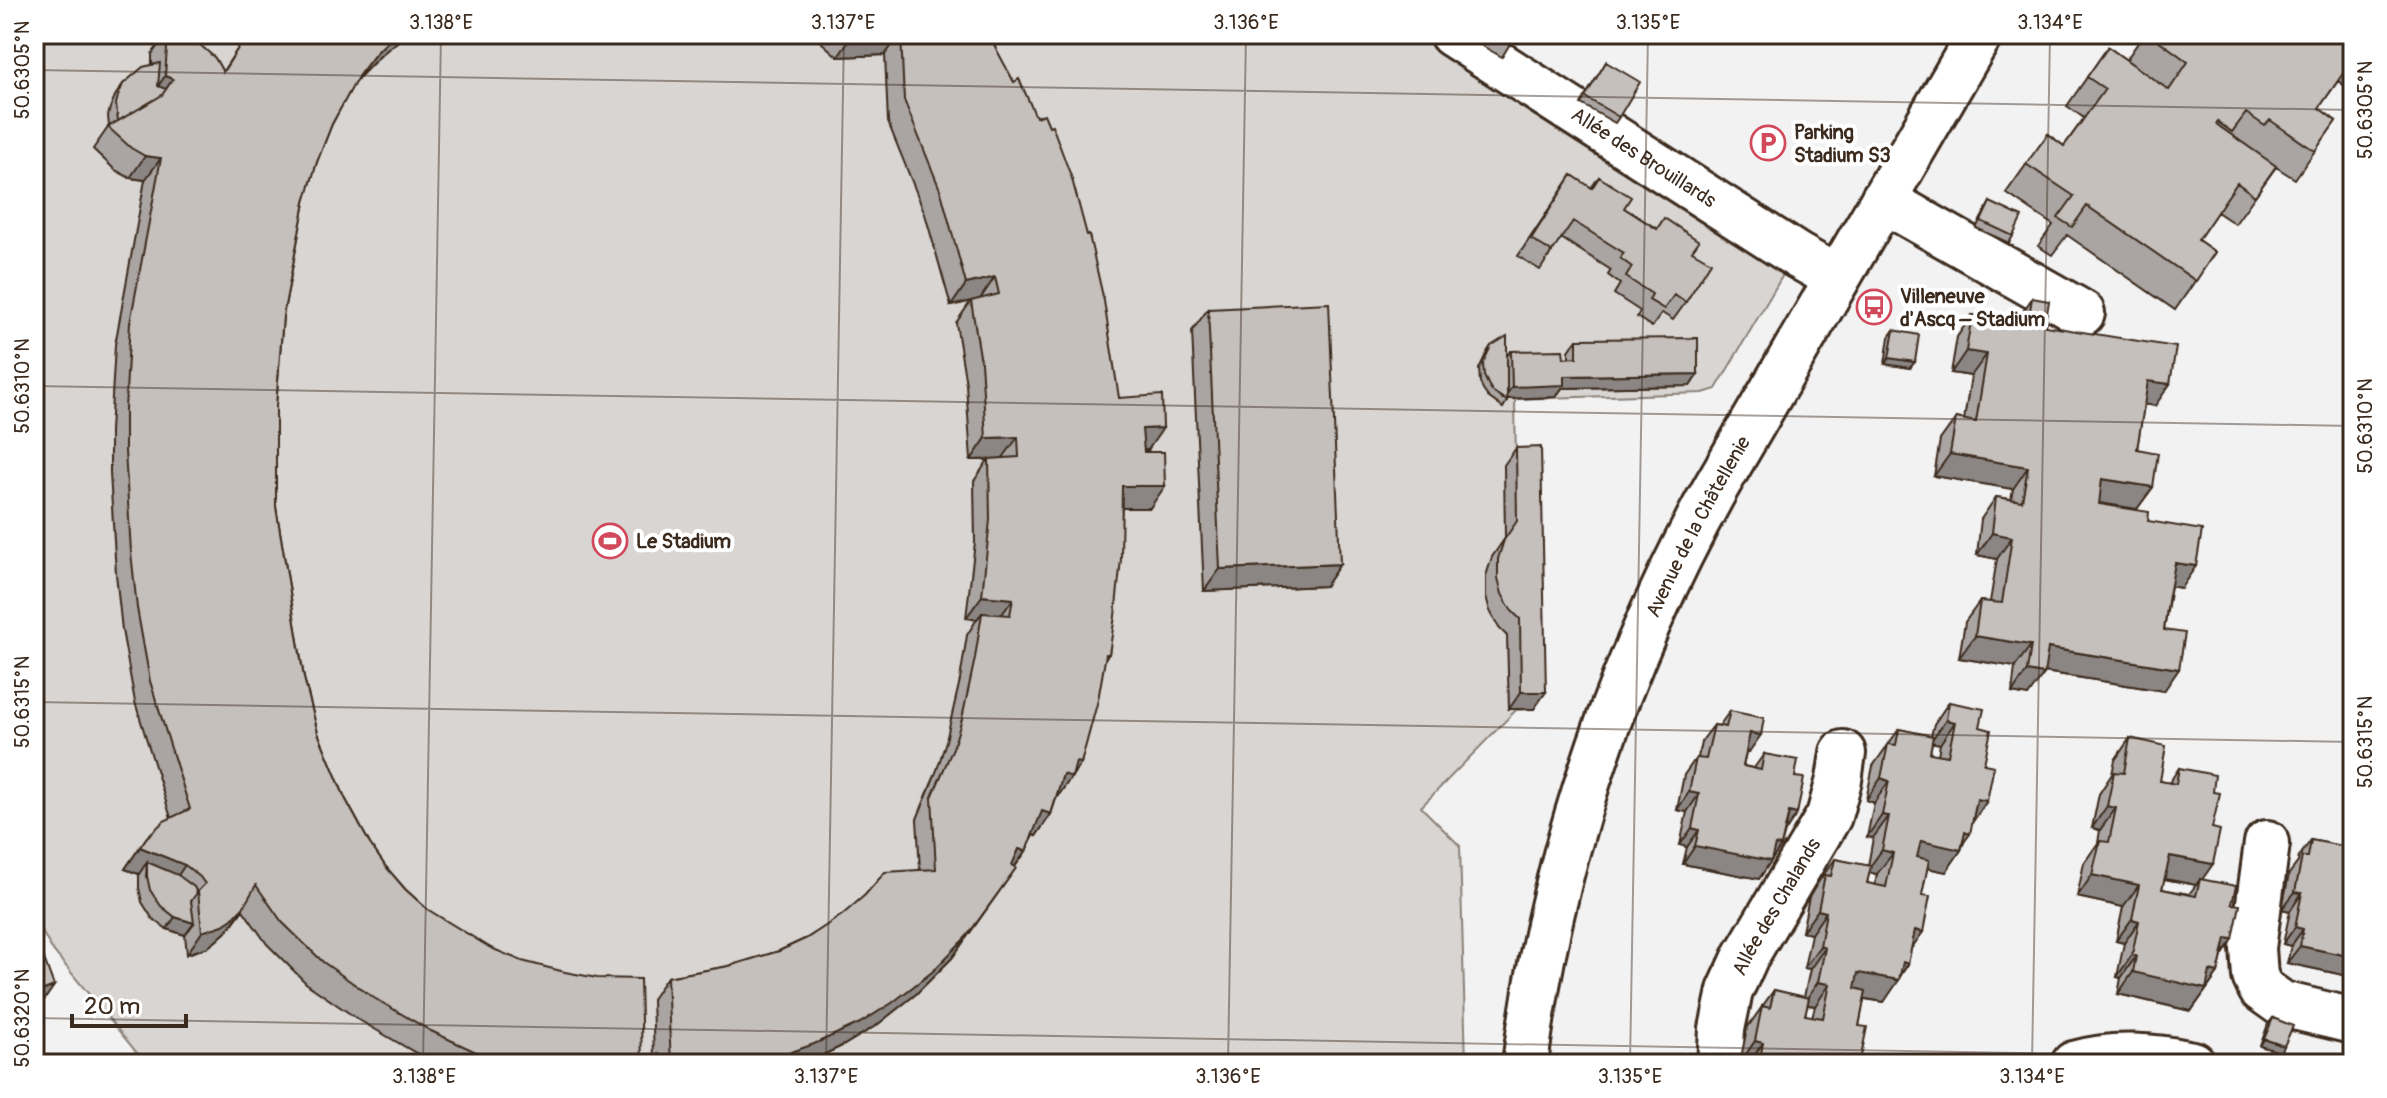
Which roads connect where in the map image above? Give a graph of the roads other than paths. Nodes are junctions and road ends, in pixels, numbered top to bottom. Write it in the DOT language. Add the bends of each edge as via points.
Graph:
graph roads {
  1 [pos="1452,34"];
  2 [pos="1980,34"];
  3 [pos="1883,200"];
  4 [pos="1837,278"];
  5 [pos="2082,313"];
  6 [pos="1843,753"];
  7 [pos="2267,843"];
  8 [pos="2353,1021"];
  9 [pos="1525,1064"];
  10 [pos="1720,1064"];
  11 [pos="2074,1064"];
  12 [pos="2193,1064"];
  1 -- 4 [label="street, Allée des Brouillards"];
  2 -- 3 [label="street, Avenue de la Châtellenie"];
  3 -- 4 [label="street, Avenue de la Châtellenie"];
  3 -- 5 [label="street"];
  4 -- 9 [label="street, Avenue de la Châtellenie" via="1697,521 1620,689 1558,881"];
  6 -- 10 [label="street, Allée des Chalands" via="1829,816 1730,991"];
  7 -- 8 [label="street" via="2253,948 2261,989 2282,1004"];
  11 -- 12 [label="street" via="2140,1056"];
}
